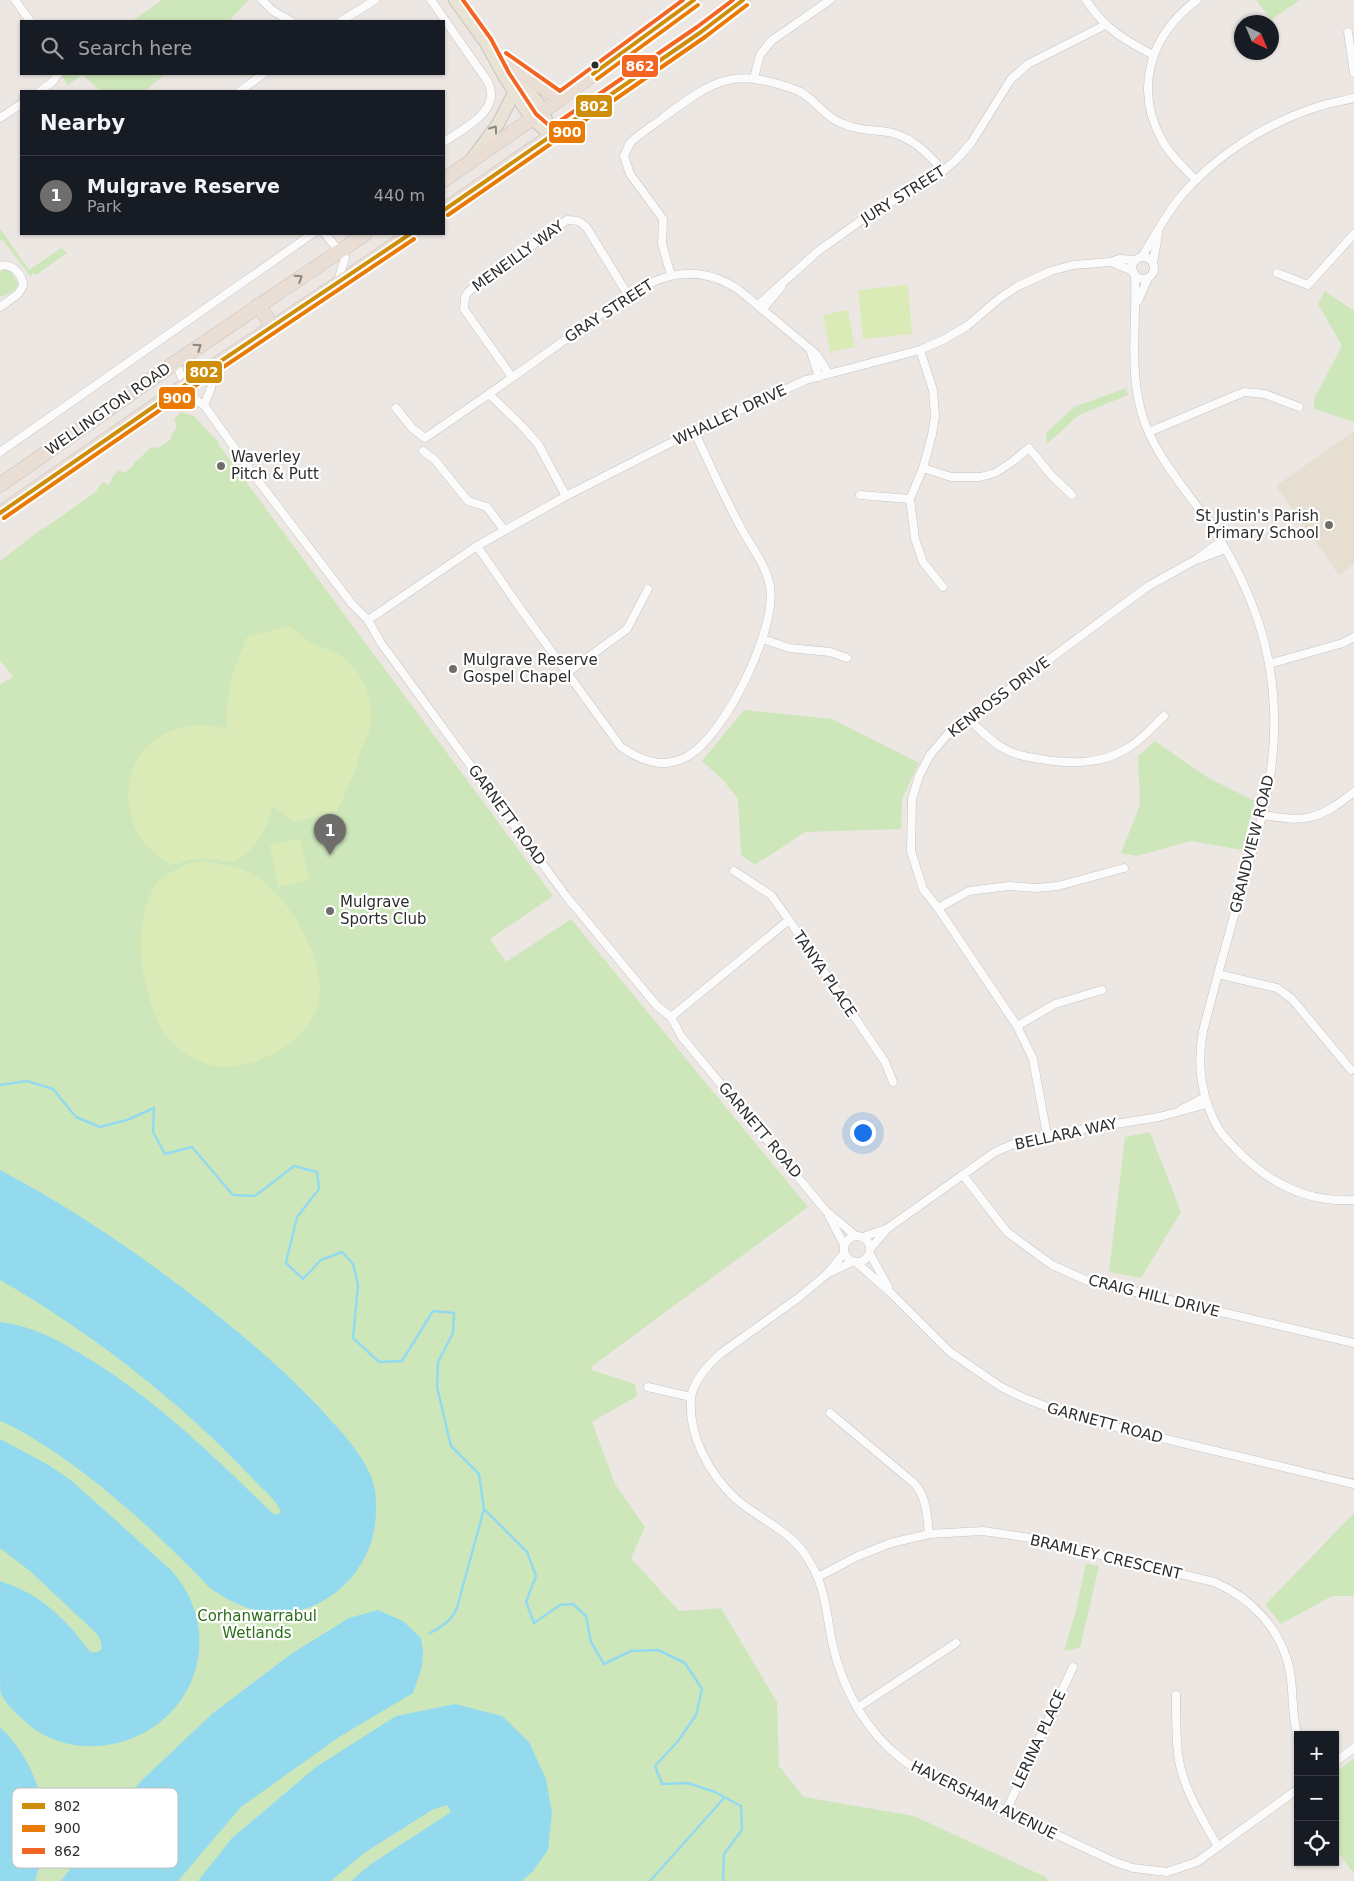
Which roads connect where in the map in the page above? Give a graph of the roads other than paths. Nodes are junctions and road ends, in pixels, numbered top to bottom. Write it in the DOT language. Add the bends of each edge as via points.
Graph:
graph roads {
  1 [pos="15,0"];
  2 [pos="262,0"];
  3 [pos="375,0"];
  4 [pos="431,0"];
  5 [pos="455,0"];
  6 [pos="694,0"];
  7 [pos="743,0"];
  8 [pos="830,0"];
  9 [pos="1086,0"];
  10 [pos="1197,0"];
  11 [pos="29,20"];
  12 [pos="289,20"];
  13 [pos="343,20"];
  14 [pos="445,20"];
  15 [pos="445,20"];
  16 [pos="1105,25"];
  17 [pos="1348,32"];
  18 [pos="486,43"];
  19 [pos="1153,54"];
  20 [pos="508,64"];
  21 [pos="1354,73"];
  22 [pos="57,75"];
  23 [pos="261,75"];
  24 [pos="754,78"];
  25 [pos="41,90"];
  26 [pos="241,90"];
  27 [pos="514,93"];
  28 [pos="1354,98"];
  29 [pos="560,99"];
  30 [pos="20,105"];
  31 [pos="537,114"];
  32 [pos="0,118"];
  33 [pos="550,135"];
  34 [pos="445,141"];
  35 [pos="469,162"];
  36 [pos="943,171"];
  37 [pos="445,179"];
  38 [pos="1196,180"];
  39 [pos="445,209"];
  40 [pos="1158,232"];
  41 [pos="1354,234"];
  42 [pos="311,235"];
  43 [pos="326,235"];
  44 [pos="364,235"];
  45 [pos="409,235"];
  46 [pos="340,251"];
  47 [pos="1139,259"];
  48 [pos="1111,262"];
  49 [pos="1153,263"];
  50 [pos="0,266"];
  51 [pos="1134,273"];
  52 [pos="1277,273"];
  53 [pos="671,275"];
  54 [pos="1148,278"];
  55 [pos="336,285"];
  56 [pos="628,295"];
  57 [pos="258,305"];
  58 [pos="1137,305"];
  59 [pos="0,306"];
  60 [pos="760,307"];
  61 [pos="273,327"];
  62 [pos="810,349"];
  63 [pos="920,350"];
  64 [pos="176,362"];
  65 [pos="215,365"];
  66 [pos="828,373"];
  67 [pos="512,377"];
  68 [pos="819,377"];
  69 [pos="185,385"];
  70 [pos="489,394"];
  71 [pos="204,405"];
  72 [pos="1299,407"];
  73 [pos="396,408"];
  74 [pos="694,431"];
  75 [pos="1149,432"];
  76 [pos="423,451"];
  77 [pos="0,452"];
  78 [pos="923,468"];
  79 [pos="0,485"];
  80 [pos="860,495"];
  81 [pos="1072,495"];
  82 [pos="566,496"];
  83 [pos="910,499"];
  84 [pos="0,513"];
  85 [pos="504,530"];
  86 [pos="1223,545"];
  87 [pos="476,546"];
  88 [pos="943,587"];
  89 [pos="648,589"];
  90 [pos="368,620"];
  91 [pos="1354,637"];
  92 [pos="763,638"];
  93 [pos="847,658"];
  94 [pos="1268,664"];
  95 [pos="568,672"];
  96 [pos="1164,716"];
  97 [pos="968,718"];
  98 [pos="1354,792"];
  99 [pos="1262,815"];
  100 [pos="1124,868"];
  101 [pos="734,872"];
  102 [pos="938,908"];
  103 [pos="789,920"];
  104 [pos="1218,974"];
  105 [pos="1102,990"];
  106 [pos="670,1018"];
  107 [pos="1017,1026"];
  108 [pos="1351,1070"];
  109 [pos="893,1082"];
  110 [pos="1206,1101"];
  111 [pos="1047,1135"];
  112 [pos="962,1175"];
  113 [pos="1354,1200"];
  114 [pos="826,1211"];
  115 [pos="888,1228"];
  116 [pos="860,1236"];
  117 [pos="844,1249"];
  118 [pos="870,1251"];
  119 [pos="854,1262"];
  120 [pos="827,1274"];
  121 [pos="891,1293"];
  122 [pos="1354,1343"];
  123 [pos="648,1387"];
  124 [pos="691,1397"];
  125 [pos="830,1413"];
  126 [pos="1354,1484"];
  127 [pos="929,1534"];
  128 [pos="818,1577"];
  129 [pos="956,1643"];
  130 [pos="1073,1667"];
  131 [pos="1176,1695"];
  132 [pos="857,1708"];
  133 [pos="1296,1731"];
  134 [pos="1354,1748"];
  135 [pos="1339,1759"];
  136 [pos="1294,1792"];
  137 [pos="1006,1811"];
  138 [pos="1218,1847"];
  139 [pos="1167,1872"];
  140 [pos="1166,1881"];
  1 -- 11 [label="street"];
  2 -- 12 [label="street"];
  3 -- 13 [label="street"];
  4 -- 14 [label="street"];
  5 -- 18 [label="main road"];
  6 -- 29 [label="highway"];
  7 -- 33 [label="highway"];
  8 -- 24 [label="street" via="771,42 760,55"];
  9 -- 16 [label="street"];
  10 -- 19 [label="street" via="1181,12 1163,34"];
  15 -- 34 [label="street" via="488,82 491,92 491,101 482,115"];
  16 -- 19 [label="street"];
  16 -- 36 [label="street, JURY STREET" via="1028,64 1011,79 971,142"];
  17 -- 21 [label="street"];
  18 -- 20 [label="main road"];
  18 -- 27 [label="main road"];
  19 -- 38 [label="street" via="1149,94 1157,129 1164,143"];
  20 -- 29 [label="highway"];
  20 -- 31 [label="main road"];
  22 -- 25 [label="street"];
  23 -- 26 [label="street"];
  24 -- 36 [label="street" via="798,90 826,115 854,128 900,135 922,149"];
  24 -- 53 [label="street" via="726,80 694,95 630,143 624,156 630,174 663,219 662,244"];
  27 -- 31 [label="main road"];
  35 -- 27 [label="main road, one-way" via="498,124"];
  28 -- 38 [label="street" via="1318,106 1277,122 1236,146"];
  29 -- 31 [label="highway"];
  30 -- 32 [label="street"];
  31 -- 33 [label="main road"];
  31 -- 35 [label="highway"];
  33 -- 39 [label="highway"];
  35 -- 37 [label="highway"];
  36 -- 60 [label="street, JURY STREET" via="877,210 817,252"];
  38 -- 40 [label="street"];
  40 -- 47 [label="street"];
  40 -- 49 [label="street"];
  41 -- 52 [label="street" via="1308,284"];
  42 -- 77 [label="street, WELLINGTON ROAD"];
  43 -- 46 [label="street"];
  44 -- 46 [label="highway, WELLINGTON ROAD"];
  45 -- 55 [label="highway, WELLINGTON ROAD"];
  46 -- 55 [label="street" via="345,262"];
  57 -- 46 [label="highway, WELLINGTON ROAD, one-way"];
  47 -- 48 [label="street, WHALLEY DRIVE"];
  47 -- 49 [label="street" via="1148,258"];
  47 -- 51 [label="street" via="1133,265"];
  48 -- 51 [label="street, WHALLEY DRIVE"];
  48 -- 63 [label="street, WHALLEY DRIVE" via="1074,265 1018,286 967,326"];
  49 -- 54 [label="street" via="1153,273"];
  50 -- 59 [label="street" via="6,264 13,268 23,282 21,291"];
  51 -- 54 [label="street" via="1142,279"];
  51 -- 58 [label="street, GRANDVIEW ROAD"];
  53 -- 56 [label="street, GRAY STREET"];
  53 -- 60 [label="street, GRAY STREET" via="712,276 728,282"];
  54 -- 58 [label="street, GRANDVIEW ROAD"];
  55 -- 61 [label="highway, WELLINGTON ROAD"];
  56 -- 67 [label="street, GRAY STREET"];
  56 -- 67 [label="street, MENEILLY WAY" via="587,228 581,222 568,220 465,297 464,309"];
  57 -- 61 [label="highway"];
  64 -- 57 [label="highway, WELLINGTON ROAD, one-way"];
  58 -- 75 [label="street, GRANDVIEW ROAD" via="1134,371"];
  60 -- 62 [label="street, GRAY STREET"];
  61 -- 65 [label="highway, WELLINGTON ROAD"];
  62 -- 66 [label="street, GRAY STREET"];
  62 -- 68 [label="street"];
  63 -- 66 [label="street, WHALLEY DRIVE"];
  63 -- 78 [label="street" via="933,390 935,416"];
  64 -- 69 [label="street, GARNETT ROAD"];
  64 -- 79 [label="highway, WELLINGTON ROAD"];
  65 -- 69 [label="highway, WELLINGTON ROAD"];
  65 -- 71 [label="street"];
  66 -- 68 [label="street, WHALLEY DRIVE"];
  67 -- 70 [label="street, GRAY STREET"];
  68 -- 74 [label="street, WHALLEY DRIVE" via="773,394"];
  69 -- 71 [label="street, GARNETT ROAD" via="195,400"];
  69 -- 84 [label="highway, WELLINGTON ROAD"];
  70 -- 73 [label="street, GRAY STREET" via="425,438"];
  70 -- 82 [label="street" via="538,444"];
  71 -- 90 [label="street, GARNETT ROAD" via="346,597"];
  72 -- 75 [label="street" via="1265,394 1244,392"];
  74 -- 82 [label="street, WHALLEY DRIVE"];
  74 -- 92 [label="street" via="770,587 770,608"];
  75 -- 86 [label="street, GRANDVIEW ROAD" via="1161,456"];
  76 -- 85 [label="street" via="435,460 468,501 487,507"];
  78 -- 81 [label="street" via="951,478 980,476 995,473 1029,448"];
  78 -- 83 [label="street"];
  80 -- 83 [label="street"];
  82 -- 85 [label="street, WHALLEY DRIVE"];
  83 -- 88 [label="street" via="915,539 923,562"];
  85 -- 87 [label="street, WHALLEY DRIVE"];
  86 -- 94 [label="street, GRANDVIEW ROAD" via="1252,602"];
  86 -- 97 [label="street, KENROSS DRIVE" via="1147,587"];
  87 -- 90 [label="street, WHALLEY DRIVE"];
  87 -- 95 [label="street"];
  89 -- 95 [label="street" via="626,628"];
  90 -- 106 [label="street, GARNETT ROAD" via="381,643 566,896"];
  91 -- 94 [label="street"];
  92 -- 93 [label="street" via="789,648 830,652"];
  92 -- 95 [label="street" via="736,701 703,745 688,757 667,763 637,758 621,747"];
  94 -- 99 [label="street, GRANDVIEW ROAD" via="1274,736"];
  96 -- 97 [label="street" via="1127,749 1086,763 1019,755 1002,748"];
  97 -- 102 [label="street, KENROSS DRIVE" via="930,755 912,798 911,851 923,889"];
  98 -- 99 [label="street" via="1333,807 1310,817"];
  99 -- 104 [label="street, GRANDVIEW ROAD"];
  100 -- 102 [label="street" via="1058,886 1009,886 969,892"];
  101 -- 103 [label="street" via="771,895"];
  102 -- 107 [label="street, KENROSS DRIVE"];
  103 -- 106 [label="street, TANYA PLACE"];
  103 -- 109 [label="street, TANYA PLACE" via="885,1062"];
  104 -- 108 [label="street" via="1276,988 1292,1000"];
  104 -- 110 [label="street, GRANDVIEW ROAD" via="1201,1044 1201,1076"];
  105 -- 107 [label="street" via="1055,1004"];
  106 -- 114 [label="street, GARNETT ROAD" via="681,1036"];
  107 -- 111 [label="street, KENROSS DRIVE" via="1033,1059"];
  110 -- 111 [label="street, BELLARA WAY" via="1193,1109 1159,1117"];
  110 -- 113 [label="street, GRANDVIEW ROAD" via="1217,1126 1229,1141 1273,1181 1308,1195"];
  111 -- 112 [label="street, BELLARA WAY" via="995,1152"];
  112 -- 115 [label="street, BELLARA WAY"];
  112 -- 122 [label="street, CRAIG HILL DRIVE" via="1007,1232 1052,1265 1088,1281"];
  114 -- 116 [label="street, GARNETT ROAD"];
  114 -- 117 [label="street, GARNETT ROAD"];
  115 -- 116 [label="street, BELLARA WAY"];
  115 -- 118 [label="street, BELLARA WAY"];
  116 -- 117 [label="street" via="849,1239"];
  116 -- 118 [label="street" via="870,1243"];
  117 -- 119 [label="street"];
  117 -- 120 [label="street, HAVERSHAM AVENUE"];
  118 -- 119 [label="street" via="865,1260"];
  118 -- 121 [label="street, GARNETT ROAD"];
  119 -- 120 [label="street, HAVERSHAM AVENUE"];
  119 -- 121 [label="street, GARNETT ROAD"];
  120 -- 124 [label="street, HAVERSHAM AVENUE" via="720,1354 700,1377"];
  121 -- 126 [label="street, GARNETT ROAD" via="950,1352 1001,1386 1047,1408"];
  123 -- 124 [label="street"];
  124 -- 128 [label="street, HAVERSHAM AVENUE" via="693,1425 707,1461 737,1499 803,1549"];
  125 -- 127 [label="street" via="915,1484 926,1504"];
  127 -- 128 [label="street, BRAMLEY CRESCENT" via="891,1543"];
  127 -- 133 [label="street, BRAMLEY CRESCENT" via="984,1531 1007,1534 1214,1582 1230,1589 1258,1610 1279,1639 1290,1672"];
  128 -- 132 [label="street, HAVERSHAM AVENUE" via="833,1648 846,1688"];
  129 -- 132 [label="street"];
  130 -- 137 [label="street, LERINA PLACE"];
  131 -- 138 [label="street" via="1178,1755 1185,1782"];
  132 -- 137 [label="street, HAVERSHAM AVENUE" via="876,1736 904,1761"];
  134 -- 135 [label="street"];
  136 -- 138 [label="street, HAVERSHAM AVENUE"];
  137 -- 139 [label="street, HAVERSHAM AVENUE" via="1115,1862"];
  138 -- 139 [label="street, HAVERSHAM AVENUE" via="1197,1862"];
  139 -- 140 [label="street"];
}
